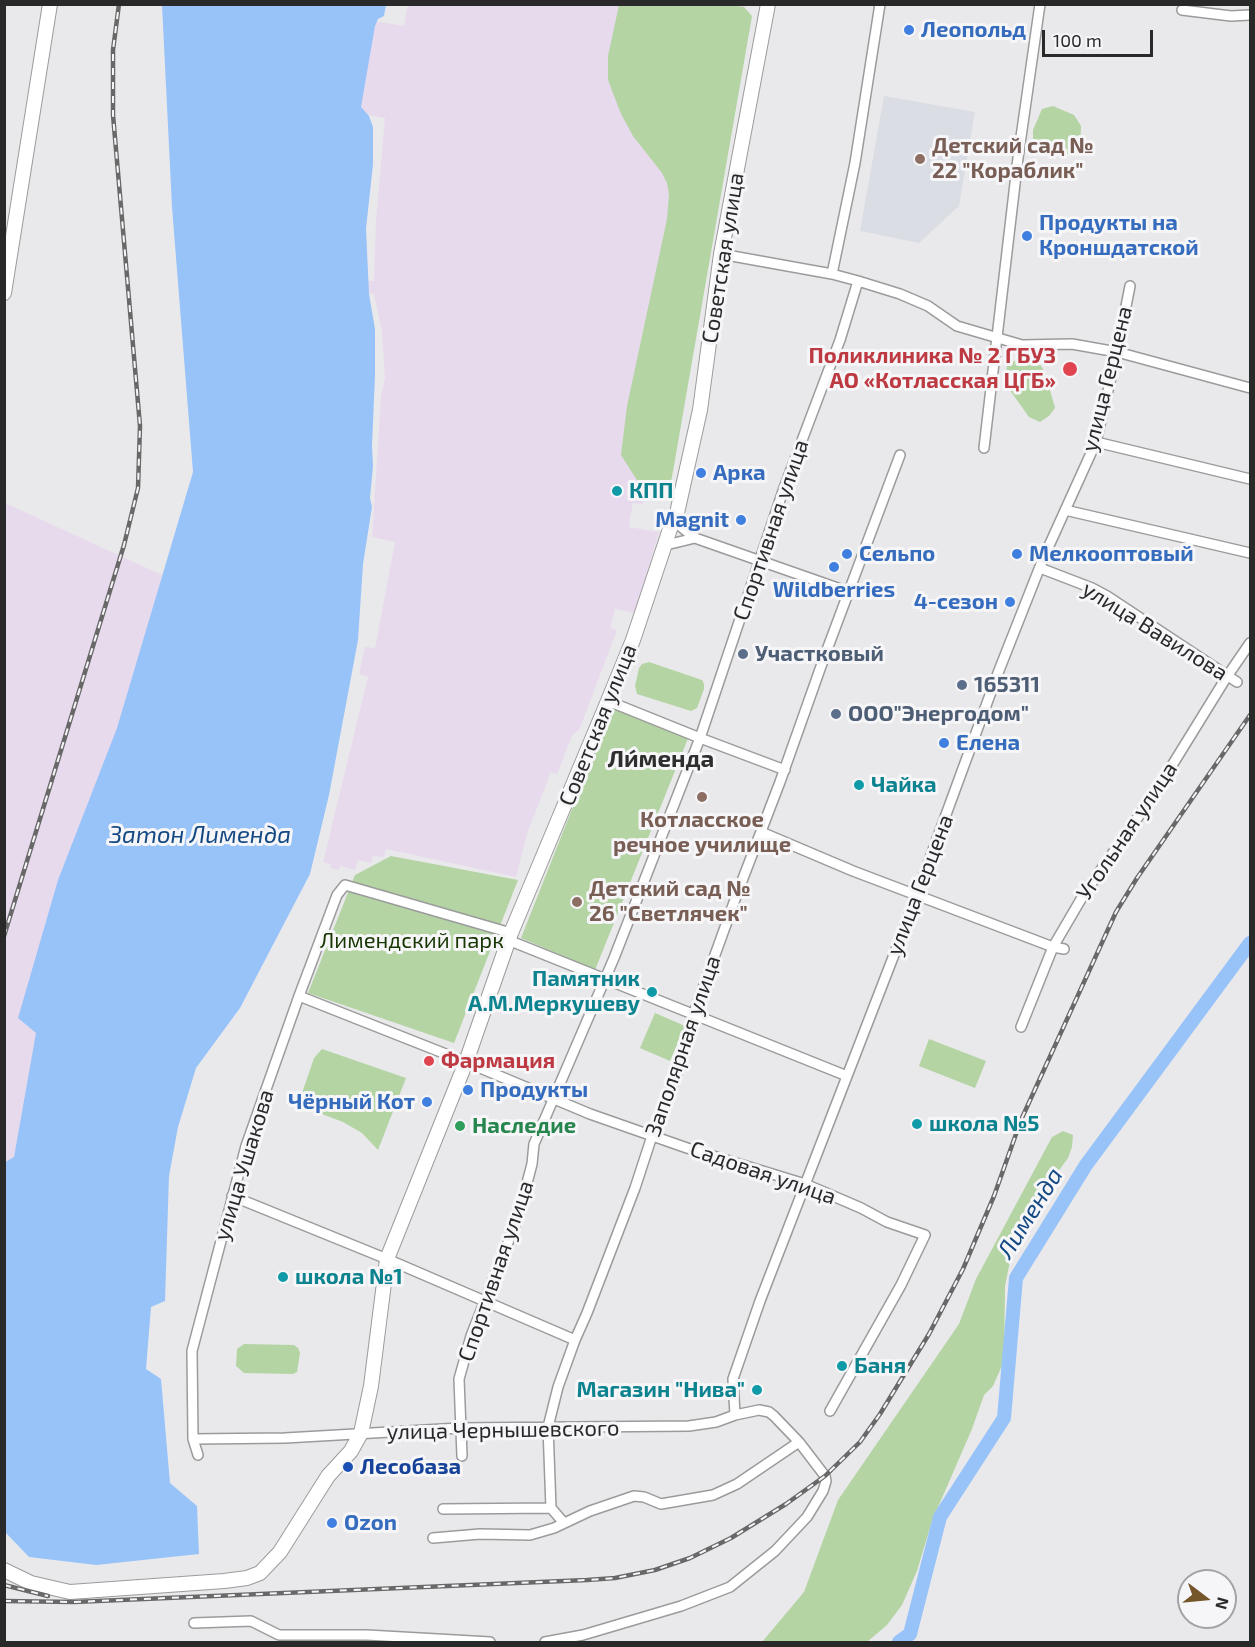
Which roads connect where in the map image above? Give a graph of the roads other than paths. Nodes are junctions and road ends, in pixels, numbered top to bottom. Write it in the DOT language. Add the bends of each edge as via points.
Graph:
graph roads {
  1 [pos="50,4"];
  2 [pos="768,4"];
  3 [pos="880,4"];
  4 [pos="1040,4"];
  5 [pos="1182,10"];
  6 [pos="1251,15"];
  7 [pos="721,254"];
  8 [pos="832,274"];
  9 [pos="858,281"];
  10 [pos="1130,286"];
  11 [pos="4,293"];
  12 [pos="998,338"];
  13 [pos="1117,352"];
  14 [pos="1251,388"];
  15 [pos="1096,442"];
  16 [pos="984,448"];
  17 [pos="900,455"];
  18 [pos="1251,479"];
  19 [pos="1065,510"];
  20 [pos="675,522"];
  21 [pos="695,538"];
  22 [pos="666,545"];
  23 [pos="1251,553"];
  24 [pos="760,559"];
  25 [pos="1040,568"];
  26 [pos="849,592"];
  27 [pos="1251,644"];
  28 [pos="1228,675"];
  29 [pos="1237,682"];
  30 [pos="608,701"];
  31 [pos="700,738"];
  32 [pos="785,770"];
  33 [pos="761,832"];
  34 [pos="917,894"];
  35 [pos="509,937"];
  36 [pos="1053,947"];
  37 [pos="1064,949"];
  38 [pos="604,980"];
  39 [pos="299,996"];
  40 [pos="694,1013"];
  41 [pos="1021,1027"];
  42 [pos="466,1062"];
  43 [pos="847,1076"];
  44 [pos="555,1100"];
  45 [pos="652,1136"];
  46 [pos="805,1184"];
  47 [pos="232,1196"];
  48 [pos="387,1259"];
  49 [pos="485,1300"];
  50 [pos="575,1340"];
  51 [pos="830,1411"];
  52 [pos="735,1415"];
  53 [pos="548,1427"];
  54 [pos="460,1428"];
  55 [pos="361,1433"];
  56 [pos="193,1439"];
  57 [pos="799,1442"];
  58 [pos="198,1455"];
  59 [pos="462,1456"];
  60 [pos="551,1508"];
  61 [pos="443,1509"];
  62 [pos="564,1523"];
  63 [pos="433,1538"];
  64 [pos="4,1570"];
  65 [pos="194,1623"];
  66 [pos="279,1639"];
  67 [pos="367,1639"];
  68 [pos="490,1642"];
  69 [pos="552,1642"];
  1 -- 11 [label="main road"];
  2 -- 7 [label="main road, Советская улица"];
  3 -- 8 [label="street" via="855,163"];
  4 -- 12 [label="street"];
  5 -- 6 [label="street"];
  7 -- 8 [label="street"];
  7 -- 20 [label="main road, Советская улица" via="700,410"];
  8 -- 9 [label="street"];
  9 -- 12 [label="street" via="928,306 957,326"];
  9 -- 24 [label="street, Спортивная улица"];
  10 -- 13 [label="street, улица Герцена"];
  12 -- 13 [label="street" via="1022,345 1072,344"];
  12 -- 16 [label="street"];
  13 -- 14 [label="street"];
  13 -- 15 [label="street, улица Герцена"];
  15 -- 18 [label="street"];
  15 -- 19 [label="street, улица Герцена"];
  17 -- 26 [label="street, Заполярная улица"];
  19 -- 23 [label="street"];
  19 -- 25 [label="street, улица Герцена"];
  20 -- 21 [label="street"];
  20 -- 22 [label="main road, Советская улица"];
  21 -- 22 [label="street"];
  21 -- 24 [label="street"];
  22 -- 30 [label="main road, Советская улица"];
  24 -- 26 [label="street"];
  24 -- 31 [label="street, Спортивная улица"];
  25 -- 28 [label="street, улица Вавилова" via="1107,596"];
  25 -- 34 [label="street, улица Герцена"];
  26 -- 32 [label="street, Заполярная улица"];
  27 -- 28 [label="street, Угольная улица"];
  28 -- 29 [label="street, улица Вавилова"];
  28 -- 36 [label="street, Угольная улица"];
  30 -- 31 [label="street"];
  30 -- 35 [label="main road, Советская улица"];
  31 -- 32 [label="street"];
  31 -- 38 [label="street, Спортивная улица"];
  32 -- 33 [label="street, Заполярная улица"];
  33 -- 34 [label="street"];
  33 -- 40 [label="street, Заполярная улица"];
  34 -- 36 [label="street"];
  34 -- 43 [label="street, улица Герцена"];
  35 -- 38 [label="street"];
  35 -- 39 [label="street, улица Ушакова" via="345,885 334,902"];
  35 -- 42 [label="main road, Советская улица"];
  36 -- 37 [label="street"];
  36 -- 41 [label="street, Угольная улица"];
  38 -- 40 [label="street"];
  38 -- 44 [label="street, Спортивная улица"];
  39 -- 42 [label="street, Садовая улица"];
  39 -- 47 [label="street, улица Ушакова"];
  40 -- 43 [label="street"];
  40 -- 45 [label="street, Заполярная улица" via="680,1066"];
  42 -- 44 [label="street, Садовая улица"];
  42 -- 48 [label="main road, Советская улица"];
  43 -- 46 [label="street, улица Герцена"];
  44 -- 45 [label="street, Садовая улица"];
  44 -- 49 [label="street, Спортивная улица" via="534,1144 518,1216"];
  45 -- 46 [label="street, Садовая улица"];
  45 -- 50 [label="street, Заполярная улица" via="636,1188"];
  46 -- 51 [label="street, Садовая улица" via="887,1222 925,1234"];
  46 -- 52 [label="street, улица Герцена" via="733,1379"];
  47 -- 48 [label="street"];
  47 -- 56 [label="street, улица Ушакова" via="192,1351"];
  48 -- 49 [label="street"];
  48 -- 55 [label="main road, Советская улица"];
  49 -- 50 [label="street"];
  49 -- 54 [label="street, Спортивная улица" via="459,1379"];
  50 -- 53 [label="street, Заполярная улица"];
  52 -- 53 [label="street, улица Чернышевского" via="689,1426"];
  52 -- 57 [label="street, улица Чернышевского" via="754,1410 770,1412"];
  53 -- 54 [label="street, улица Чернышевского"];
  53 -- 60 [label="street, Заполярная улица"];
  54 -- 55 [label="street, улица Чернышевского"];
  54 -- 59 [label="street, Спортивная улица"];
  55 -- 56 [label="street, улица Чернышевского"];
  55 -- 64 [label="main road, Советская улица" via="351,1451 328,1476 280,1552 260,1573 231,1580 70,1592 32,1583"];
  56 -- 58 [label="street, улица Ушакова"];
  57 -- 62 [label="street" via="719,1493 661,1504 634,1496"];
  57 -- 69 [label="street" via="825,1476 825,1485 813,1508 776,1551 730,1587 681,1606"];
  60 -- 61 [label="street"];
  60 -- 62 [label="street"];
  62 -- 63 [label="street" via="530,1535"];
  65 -- 66 [label="street" via="251,1621"];
  66 -- 67 [label="street"];
  67 -- 68 [label="street"];
}
